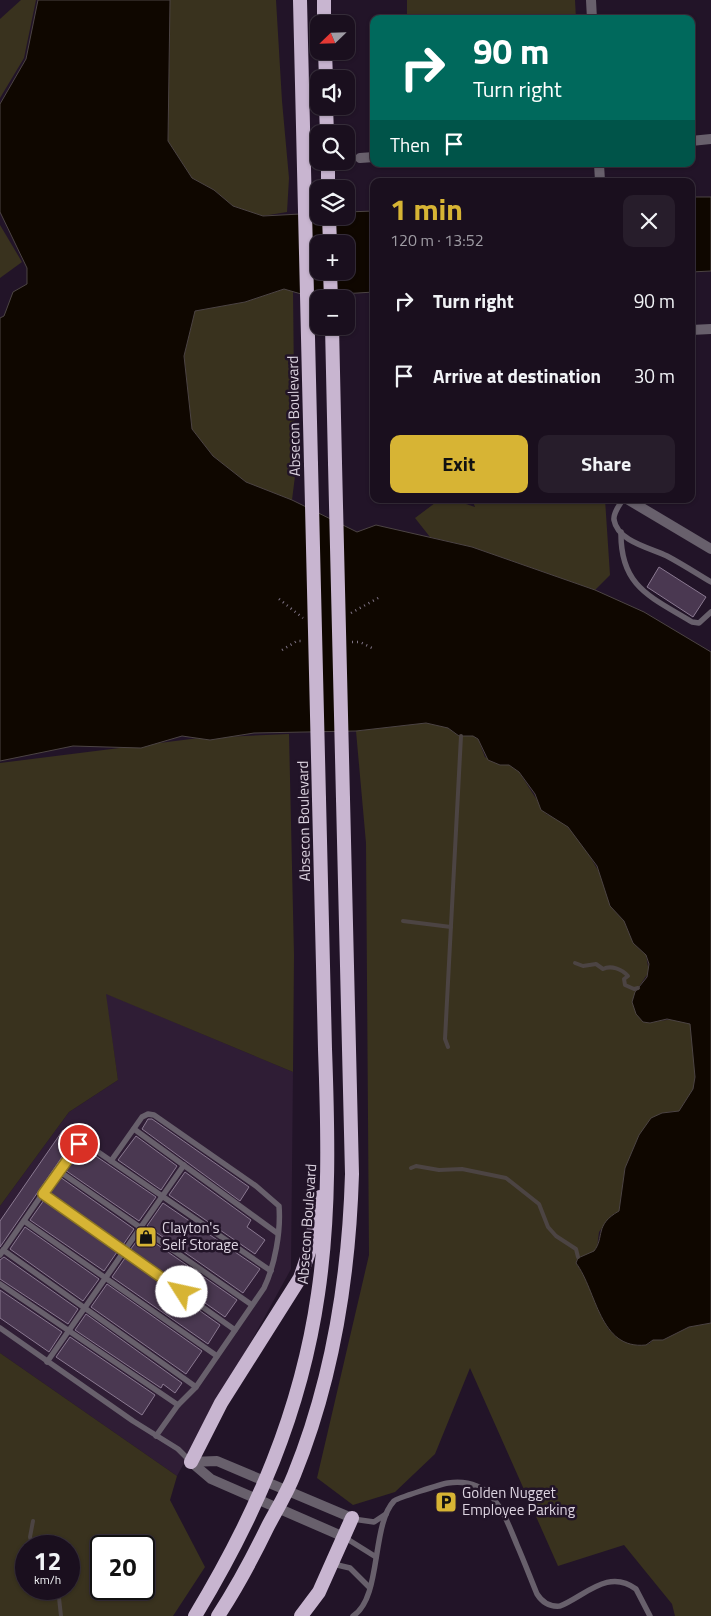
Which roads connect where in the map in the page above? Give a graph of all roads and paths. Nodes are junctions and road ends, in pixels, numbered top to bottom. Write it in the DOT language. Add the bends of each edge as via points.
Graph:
graph roads {
  1 [pos="300,0"];
  2 [pos="591,0"];
  3 [pos="592,15"];
  4 [pos="711,140"];
  5 [pos="695,141"];
  6 [pos="360,158"];
  7 [pos="370,158"];
  8 [pos="711,329"];
  9 [pos="695,330"];
  10 [pos="332,335"];
  11 [pos="622,503"];
  12 [pos="632,503"];
  13 [pos="621,532"];
  14 [pos="711,549"];
  15 [pos="711,582"];
  16 [pos="711,612"];
  17 [pos="134,1129"];
  18 [pos="327,1159"];
  19 [pos="111,1161"];
  20 [pos="184,1165"];
  21 [pos="59,1171"];
  22 [pos="43,1194"];
  23 [pos="162,1196"];
  24 [pos="24,1222"];
  25 [pos="140,1228"];
  26 [pos="277,1233"];
  27 [pos="124,1251"];
  28 [pos="2,1253"];
  29 [pos="271,1271"];
  30 [pos="105,1278"];
  31 [pos="0,1284"];
  32 [pos="252,1306"];
  33 [pos="85,1308"];
  34 [pos="0,1328"];
  35 [pos="235,1330"];
  36 [pos="68,1332"];
  37 [pos="218,1356"];
  38 [pos="47,1362"];
  39 [pos="196,1387"];
  40 [pos="178,1405"];
  41 [pos="156,1436"];
  42 [pos="191,1462"];
  43 [pos="265,1483"];
  44 [pos="286,1492"];
  45 [pos="258,1499"];
  46 [pos="278,1508"];
  47 [pos="387,1513"];
  48 [pos="352,1518"];
  49 [pos="344,1537"];
  50 [pos="376,1557"];
  51 [pos="332,1563"];
  52 [pos="369,1588"];
  53 [pos="195,1616"];
  54 [pos="218,1616"];
  55 [pos="302,1616"];
  56 [pos="353,1616"];
  57 [pos="650,1616"];
  1 -- 18 [label="highway, Absecon Boulevard, bridge"];
  2 -- 3 [label="street"];
  4 -- 5 [label="street"];
  6 -- 7 [label="street"];
  8 -- 9 [label="street"];
  10 -- 44 [label="highway, bridge" via="351,1217 331,1356 305,1445"];
  11 -- 13 [label="lane" via="614,520"];
  12 -- 14 [label="street"];
  13 -- 15 [label="lane" via="649,551 664,555"];
  13 -- 16 [label="lane" via="620,551 628,572 641,590 692,622 699,623"];
  17 -- 19 [label="lane"];
  17 -- 20 [label="lane"];
  17 -- 26 [label="lane" via="142,1117 154,1116 273,1198 279,1206"];
  18 -- 42 [label="highway" via="310,1249 300,1278 226,1395"];
  18 -- 43 [label="highway, Absecon Boulevard" via="324,1250 309,1343 290,1414"];
  19 -- 21 [label="lane" via="85,1143 79,1144"];
  19 -- 23 [label="lane"];
  20 -- 23 [label="lane"];
  20 -- 26 [label="lane"];
  21 -- 22 [label="lane"];
  21 -- 25 [label="lane"];
  22 -- 24 [label="lane"];
  22 -- 27 [label="lane"];
  23 -- 25 [label="lane"];
  23 -- 29 [label="lane"];
  24 -- 28 [label="lane"];
  24 -- 30 [label="lane"];
  25 -- 27 [label="lane"];
  25 -- 32 [label="lane"];
  26 -- 29 [label="lane"];
  27 -- 30 [label="lane"];
  27 -- 35 [label="lane"];
  28 -- 33 [label="lane"];
  29 -- 32 [label="lane"];
  30 -- 33 [label="lane"];
  30 -- 37 [label="lane"];
  31 -- 36 [label="lane"];
  32 -- 35 [label="lane"];
  33 -- 36 [label="lane"];
  33 -- 39 [label="lane"];
  34 -- 38 [label="lane"];
  35 -- 37 [label="lane"];
  36 -- 38 [label="lane"];
  36 -- 40 [label="lane"];
  37 -- 39 [label="lane"];
  38 -- 41 [label="lane"];
  39 -- 40 [label="lane"];
  40 -- 41 [label="lane"];
  41 -- 42 [label="lane" via="178,1449"];
  42 -- 43 [label="street" via="217,1461"];
  42 -- 45 [label="street" via="211,1479"];
  43 -- 44 [label="street"];
  43 -- 45 [label="highway, Absecon Boulevard"];
  44 -- 46 [label="highway"];
  44 -- 48 [label="street"];
  45 -- 46 [label="street"];
  45 -- 53 [label="highway, Absecon Boulevard" via="240,1539"];
  46 -- 49 [label="street"];
  46 -- 54 [label="highway"];
  47 -- 48 [label="lane" via="374,1522"];
  47 -- 50 [label="lane"];
  47 -- 57 [label="lane" via="399,1497 418,1494 442,1484 478,1486 500,1507 537,1594 544,1602 560,1606 598,1584 615,1582 636,1589"];
  48 -- 49 [label="highway"];
  49 -- 50 [label="lane"];
  49 -- 51 [label="highway"];
  50 -- 52 [label="lane"];
  51 -- 52 [label="lane" via="350,1568"];
  51 -- 55 [label="highway" via="319,1592"];
  52 -- 56 [label="lane" via="364,1606"];
}
